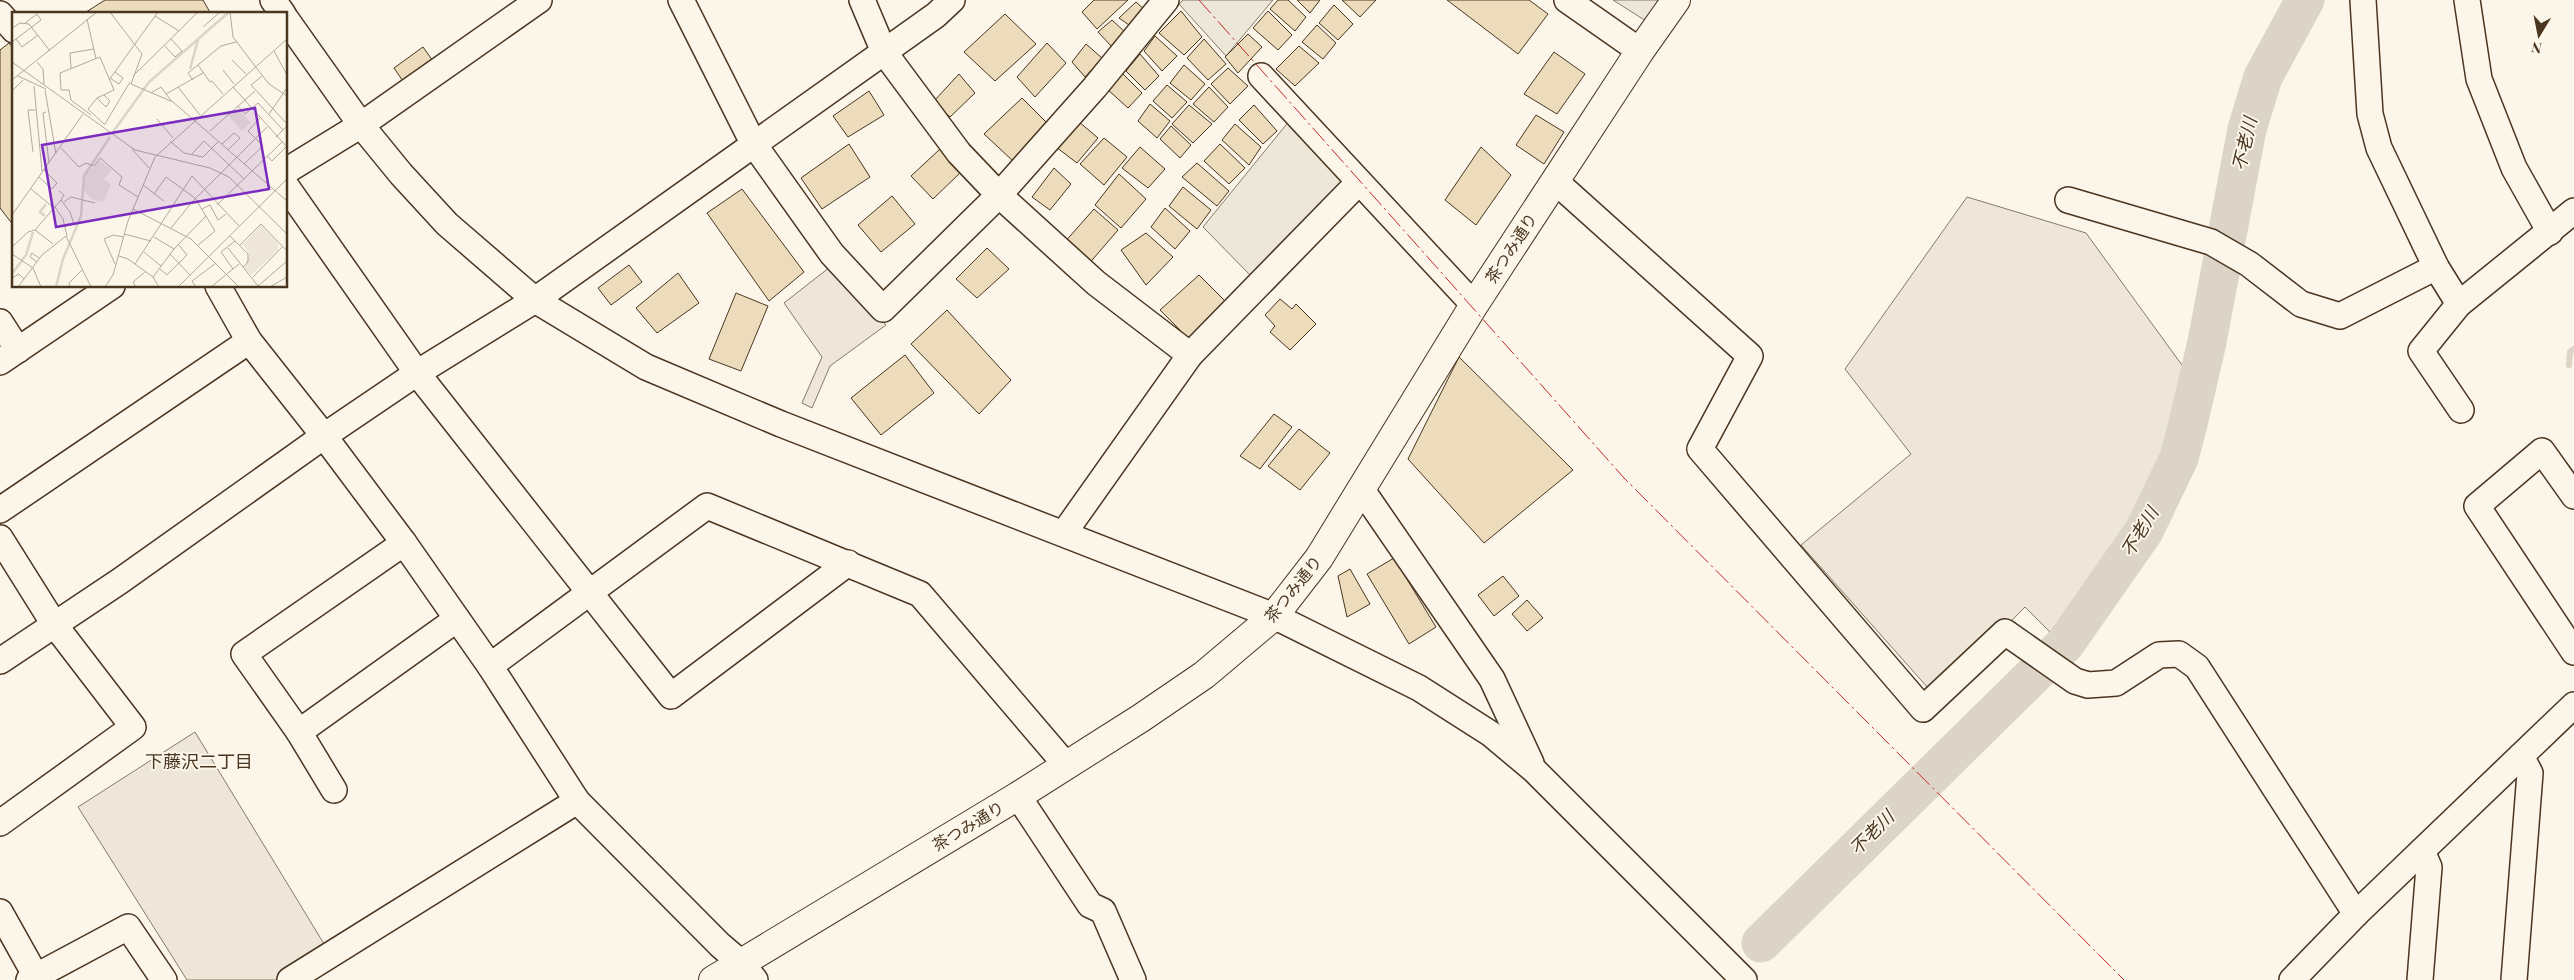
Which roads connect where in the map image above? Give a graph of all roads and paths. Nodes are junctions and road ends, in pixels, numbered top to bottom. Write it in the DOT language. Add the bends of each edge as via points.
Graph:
graph roads {
  1 [pos="273,0"];
  2 [pos="539,0"];
  3 [pos="681,0"];
  4 [pos="862,0"];
  5 [pos="952,0"];
  6 [pos="1166,0"];
  7 [pos="1566,0"];
  8 [pos="1676,0"];
  9 [pos="2363,0"];
  10 [pos="2467,0"];
  11 [pos="282,12"];
  12 [pos="0,14"];
  13 [pos="288,22"];
  14 [pos="12,28"];
  15 [pos="1640,51"];
  16 [pos="884,52"];
  17 [pos="1262,76"];
  18 [pos="361,125"];
  19 [pos="754,144"];
  20 [pos="288,170"];
  21 [pos="1555,181"];
  22 [pos="1359,182"];
  23 [pos="288,189"];
  24 [pos="999,195"];
  25 [pos="2068,200"];
  26 [pos="2565,225"];
  27 [pos="2436,267"];
  28 [pos="109,288"];
  29 [pos="219,288"];
  30 [pos="535,300"];
  31 [pos="2459,304"];
  32 [pos="1474,305"];
  33 [pos="0,322"];
  34 [pos="248,341"];
  35 [pos="1190,355"];
  36 [pos="9,356"];
  37 [pos="417,374"];
  38 [pos="2461,410"];
  39 [pos="324,436"];
  40 [pos="1362,490"];
  41 [pos="2574,496"];
  42 [pos="0,510"];
  43 [pos="1064,533"];
  44 [pos="0,538"];
  45 [pos="404,543"];
  46 [pos="848,563"];
  47 [pos="590,592"];
  48 [pos="1274,616"];
  49 [pos="457,619"];
  50 [pos="54,624"];
  51 [pos="2574,652"];
  52 [pos="0,661"];
  53 [pos="490,666"];
  54 [pos="2574,705"];
  55 [pos="299,732"];
  56 [pos="2521,756"];
  57 [pos="1066,765"];
  58 [pos="1534,770"];
  59 [pos="334,790"];
  60 [pos="1018,796"];
  61 [pos="577,801"];
  62 [pos="0,823"];
  63 [pos="2422,851"];
  64 [pos="0,912"];
  65 [pos="2356,914"];
  66 [pos="748,972"];
  67 [pos="34,979"];
  68 [pos="164,980"];
  69 [pos="290,980"];
  70 [pos="713,980"];
  71 [pos="1133,980"];
  72 [pos="1744,980"];
  73 [pos="2292,980"];
  74 [pos="2420,980"];
  75 [pos="2514,980"];
  1 -- 11 [label="street"];
  2 -- 18 [label="street"];
  3 -- 19 [label="street"];
  4 -- 16 [label="street"];
  5 -- 16 [label="street"];
  6 -- 24 [label="street" via="1095,87"];
  7 -- 15 [label="street"];
  8 -- 15 [label="main road, 茶つみ通り"];
  9 -- 27 [label="street" via="2370,114 2379,148"];
  10 -- 26 [label="street" via="2479,79 2514,168"];
  12 -- 14 [label="street"];
  13 -- 18 [label="street"];
  15 -- 21 [label="main road, 茶つみ通り"];
  16 -- 19 [label="street"];
  16 -- 24 [label="street" via="959,153"];
  17 -- 22 [label="street"];
  18 -- 20 [label="street"];
  18 -- 30 [label="street" via="400,174 447,224"];
  19 -- 24 [label="street" via="832,254 883,309"];
  19 -- 30 [label="street"];
  21 -- 32 [label="main road, 茶つみ通り"];
  21 -- 65 [label="street" via="1750,356 1700,449 1923,709 2005,632 2075,680 2088,685 2116,683 2159,655 2179,654 2196,667"];
  22 -- 32 [label="street"];
  22 -- 35 [label="street"];
  23 -- 37 [label="street"];
  24 -- 35 [label="street" via="1096,283"];
  25 -- 27 [label="street" via="2211,242 2249,264 2300,304 2340,316"];
  26 -- 31 [label="street"];
  27 -- 31 [label="street"];
  28 -- 36 [label="street"];
  29 -- 34 [label="street"];
  30 -- 37 [label="street"];
  30 -- 43 [label="street" via="646,367 781,424"];
  31 -- 38 [label="street" via="2421,351"];
  32 -- 40 [label="main road, 茶つみ通り"];
  33 -- 36 [label="street"];
  34 -- 39 [label="street"];
  34 -- 42 [label="street"];
  35 -- 43 [label="street"];
  37 -- 39 [label="street"];
  37 -- 47 [label="street"];
  39 -- 45 [label="street"];
  39 -- 50 [label="street"];
  40 -- 48 [label="main road, 茶つみ通り" via="1319,558"];
  40 -- 58 [label="street" via="1492,678"];
  41 -- 51 [label="street" via="2542,451 2477,506"];
  43 -- 48 [label="street"];
  44 -- 50 [label="street"];
  45 -- 49 [label="street"];
  45 -- 55 [label="street" via="244,654"];
  46 -- 47 [label="street" via="707,506"];
  46 -- 47 [label="street" via="671,696"];
  46 -- 57 [label="street" via="920,594"];
  47 -- 53 [label="street"];
  48 -- 57 [label="main road, 茶つみ通り" via="1204,675"];
  48 -- 58 [label="street" via="1419,688 1490,734"];
  49 -- 53 [label="street"];
  49 -- 55 [label="street"];
  50 -- 52 [label="street"];
  50 -- 62 [label="street" via="133,728"];
  53 -- 61 [label="street"];
  54 -- 56 [label="street"];
  55 -- 59 [label="street"];
  56 -- 63 [label="street"];
  56 -- 75 [label="street" via="2530,773"];
  57 -- 60 [label="main road, 茶つみ通り"];
  58 -- 72 [label="street"];
  60 -- 66 [label="main road, 茶つみ通り"];
  60 -- 71 [label="street" via="1090,905 1103,912"];
  61 -- 66 [label="street"];
  61 -- 69 [label="street"];
  63 -- 65 [label="street"];
  63 -- 74 [label="street" via="2429,867"];
  64 -- 67 [label="street"];
  65 -- 73 [label="street"];
  66 -- 70 [label="main road, 茶つみ通り"];
  67 -- 68 [label="street" via="128,927"];
}
